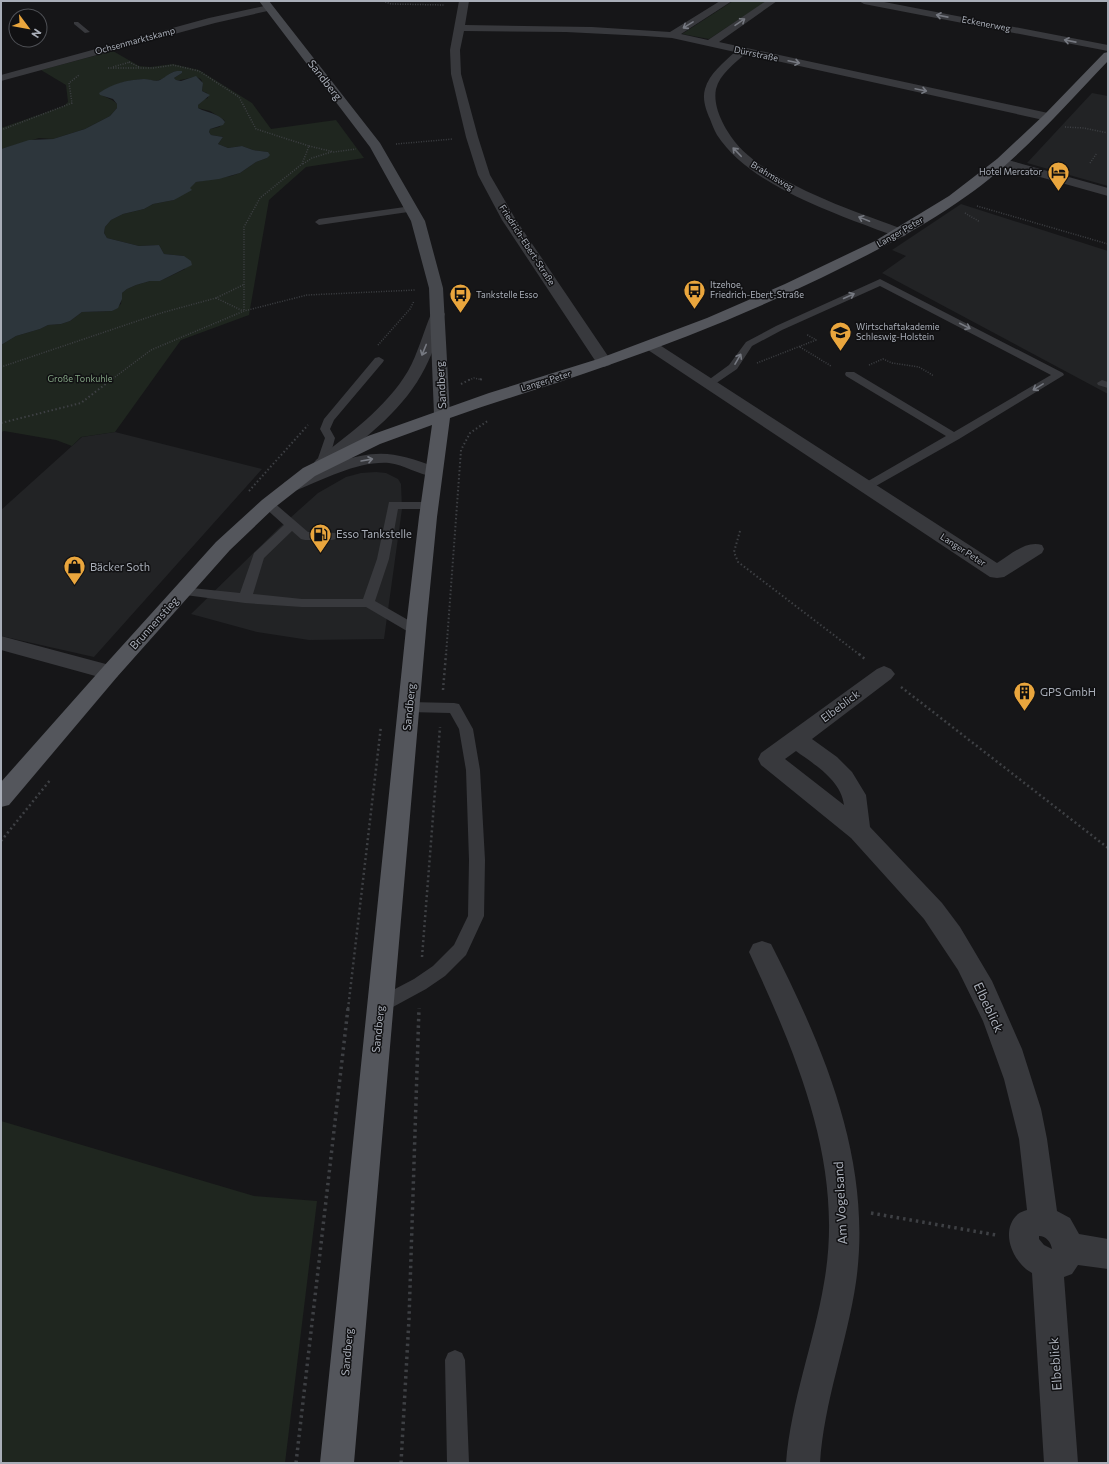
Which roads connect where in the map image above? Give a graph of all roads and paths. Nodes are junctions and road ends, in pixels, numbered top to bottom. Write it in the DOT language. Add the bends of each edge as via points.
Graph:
graph roads {
  1 [pos="383,1"];
  2 [pos="727,1"];
  3 [pos="772,1"];
  4 [pos="864,1"];
  5 [pos="464,3"];
  6 [pos="266,5"];
  7 [pos="76,22"];
  8 [pos="460,28"];
  9 [pos="87,32"];
  10 [pos="672,36"];
  11 [pos="709,44"];
  12 [pos="1108,48"];
  13 [pos="742,51"];
  14 [pos="1108,55"];
  15 [pos="104,68"];
  16 [pos="108,68"];
  17 [pos="142,68"];
  18 [pos="82,74"];
  19 [pos="1,78"];
  20 [pos="1048,117"];
  21 [pos="1062,127"];
  22 [pos="1,130"];
  23 [pos="1108,133"];
  24 [pos="472,137"];
  25 [pos="309,146"];
  26 [pos="376,146"];
  27 [pos="334,152"];
  28 [pos="1097,153"];
  29 [pos="1001,162"];
  30 [pos="1090,162"];
  31 [pos="302,164"];
  32 [pos="1108,192"];
  33 [pos="976,206"];
  34 [pos="412,210"];
  35 [pos="965,213"];
  36 [pos="319,222"];
  37 [pos="980,222"];
  38 [pos="900,233"];
  39 [pos="1108,244"];
  40 [pos="243,285"];
  41 [pos="436,288"];
  42 [pos="216,298"];
  43 [pos="244,311"];
  44 [pos="438,314"];
  45 [pos="812,337"];
  46 [pos="650,345"];
  47 [pos="800,347"];
  48 [pos="379,360"];
  49 [pos="604,362"];
  50 [pos="752,366"];
  51 [pos="831,366"];
  52 [pos="1,367"];
  53 [pos="850,374"];
  54 [pos="934,376"];
  55 [pos="482,380"];
  56 [pos="489,380"];
  57 [pos="708,384"];
  58 [pos="442,414"];
  59 [pos="492,419"];
  60 [pos="1,423"];
  61 [pos="955,437"];
  62 [pos="322,464"];
  63 [pos="433,472"];
  64 [pos="291,486"];
  65 [pos="867,487"];
  66 [pos="268,504"];
  67 [pos="430,505"];
  68 [pos="291,525"];
  69 [pos="740,531"];
  70 [pos="332,536"];
  71 [pos="1035,549"];
  72 [pos="182,591"];
  73 [pos="245,599"];
  74 [pos="368,603"];
  75 [pos="417,631"];
  76 [pos="1,643"];
  77 [pos="110,672"];
  78 [pos="884,674"];
  79 [pos="409,707"];
  80 [pos="441,708"];
  81 [pos="380,725"];
  82 [pos="796,739"];
  83 [pos="56,773"];
  84 [pos="1,798"];
  85 [pos="860,831"];
  86 [pos="1,841"];
  87 [pos="1108,848"];
  88 [pos="762,952"];
  89 [pos="420,984"];
  90 [pos="380,1006"];
  91 [pos="843,1208"];
  92 [pos="1033,1230"];
  93 [pos="1108,1254"];
  94 [pos="1058,1256"];
  95 [pos="455,1360"];
  96 [pos="296,1463"];
  97 [pos="337,1463"];
  98 [pos="401,1463"];
  99 [pos="458,1463"];
  100 [pos="803,1463"];
  101 [pos="1061,1463"];
  1 -- 5 [label="path" via="391,4"];
  2 -- 10 [label="street, one-way"];
  11 -- 3 [label="street, one-way"];
  12 -- 4 [label="street, Eckenerweg, one-way"];
  5 -- 8 [label="street, Friedrich-Ebert-Straße"];
  6 -- 19 [label="street, Ochsenmarktskamp"];
  6 -- 26 [label="main road, Sandberg"];
  7 -- 9 [label="lane"];
  8 -- 10 [label="street, Dürrstraße" via="581,29"];
  8 -- 24 [label="street, Friedrich-Ebert-Straße" via="455,50 456,74"];
  10 -- 11 [label="street, Dürrstraße"];
  11 -- 13 [label="street, Dürrstraße"];
  13 -- 20 [label="street, Dürrstraße, one-way"];
  38 -- 13 [label="street, Brahmsweg, one-way" via="788,187 753,166 728,142 713,115 709,103 710,90 717,76"];
  14 -- 20 [label="main road, Langer Peter"];
  15 -- 16 [label="path"];
  16 -- 17 [label="path"];
  16 -- 17 [label="path" via="130,62"];
  17 -- 25 [label="path" via="173,64 198,71 239,97 256,130"];
  18 -- 22 [label="path" via="69,83 72,103"];
  20 -- 29 [label="main road, Langer Peter"];
  21 -- 23 [label="path"];
  24 -- 26 [label="path"];
  24 -- 49 [label="street, Friedrich-Ebert-Straße" via="484,175 508,220"];
  25 -- 27 [label="path"];
  25 -- 31 [label="path"];
  26 -- 27 [label="path"];
  26 -- 34 [label="main road, Sandberg"];
  27 -- 31 [label="path" via="312,158"];
  28 -- 30 [label="path"];
  29 -- 32 [label="street"];
  29 -- 38 [label="main road, Langer Peter" via="954,199"];
  31 -- 40 [label="path" via="260,198 244,227"];
  33 -- 39 [label="path"];
  34 -- 36 [label="lane"];
  34 -- 41 [label="main road, Sandberg" via="418,221"];
  35 -- 37 [label="path"];
  38 -- 46 [label="main road, Langer Peter" via="764,299"];
  40 -- 42 [label="path"];
  40 -- 43 [label="path"];
  41 -- 43 [label="path" via="306,295"];
  41 -- 44 [label="main road, Sandberg"];
  42 -- 43 [label="path"];
  42 -- 52 [label="path" via="153,315"];
  43 -- 60 [label="path" via="151,350 81,403"];
  44 -- 58 [label="main road, Sandberg"];
  44 -- 62 [label="street, one-way" via="413,376 394,403"];
  45 -- 47 [label="path" via="816,340"];
  46 -- 49 [label="main road, Langer Peter"];
  46 -- 57 [label="street, Langer Peter"];
  47 -- 50 [label="path" via="792,348"];
  47 -- 51 [label="path"];
  48 -- 62 [label="lane" via="328,420 325,429 330,438"];
  49 -- 58 [label="main road, Langer Peter"];
  53 -- 54 [label="path" via="883,359 919,367"];
  53 -- 61 [label="lane"];
  55 -- 56 [label="path"];
  57 -- 61 [label="lane, one-way" via="734,367 749,344 880,282 1059,375"];
  57 -- 65 [label="street, Langer Peter"];
  58 -- 62 [label="main road, Brunnenstieg" via="374,440"];
  58 -- 63 [label="main road, Sandberg"];
  59 -- 80 [label="path" via="470,433 461,450"];
  61 -- 65 [label="lane"];
  62 -- 64 [label="main road, Brunnenstieg"];
  64 -- 63 [label="street, one-way" via="350,464 382,458 400,460"];
  63 -- 67 [label="main road, Sandberg"];
  64 -- 66 [label="main road, Brunnenstieg"];
  65 -- 71 [label="street, Langer Peter" via="997,572"];
  66 -- 68 [label="lane"];
  66 -- 72 [label="main road, Brunnenstieg" via="223,546"];
  67 -- 74 [label="lane" via="393,505 384,536 383,559"];
  67 -- 75 [label="main road, Sandberg"];
  68 -- 70 [label="lane" via="305,536"];
  68 -- 73 [label="lane" via="258,556"];
  69 -- 78 [label="path" via="734,552 738,562"];
  72 -- 73 [label="lane"];
  72 -- 77 [label="main road, Brunnenstieg"];
  73 -- 74 [label="lane" via="302,603"];
  74 -- 75 [label="lane"];
  75 -- 79 [label="main road, Sandberg"];
  76 -- 77 [label="street"];
  77 -- 84 [label="main road, Brunnenstieg"];
  78 -- 82 [label="street, Elbeblick"];
  78 -- 87 [label="path"];
  79 -- 80 [label="lane"];
  79 -- 90 [label="main road, Sandberg"];
  80 -- 89 [label="path"];
  80 -- 89 [label="lane" via="454,708 466,730 473,770 477,860 476,916 460,950 439,971"];
  81 -- 96 [label="path"];
  82 -- 85 [label="street" via="841,774 848,783 856,803"];
  82 -- 85 [label="street, Elbeblick" via="769,759"];
  83 -- 86 [label="path"];
  85 -- 92 [label="street, Elbeblick" via="939,918 978,982 995,1017 1016,1072 1033,1139"];
  88 -- 91 [label="street, Am Vogelsand" via="790,1009 816,1075 834,1136"];
  89 -- 90 [label="lane"];
  89 -- 98 [label="path" via="409,1319"];
  90 -- 97 [label="main road, Sandberg"];
  91 -- 92 [label="path"];
  91 -- 100 [label="street, Am Vogelsand" via="840,1282 808,1418"];
  92 -- 94 [label="street" via="1027,1248 1032,1255 1038,1260"];
  93 -- 94 [label="street"];
  94 -- 101 [label="street, Elbeblick"];
  95 -- 99 [label="lane"];
}
